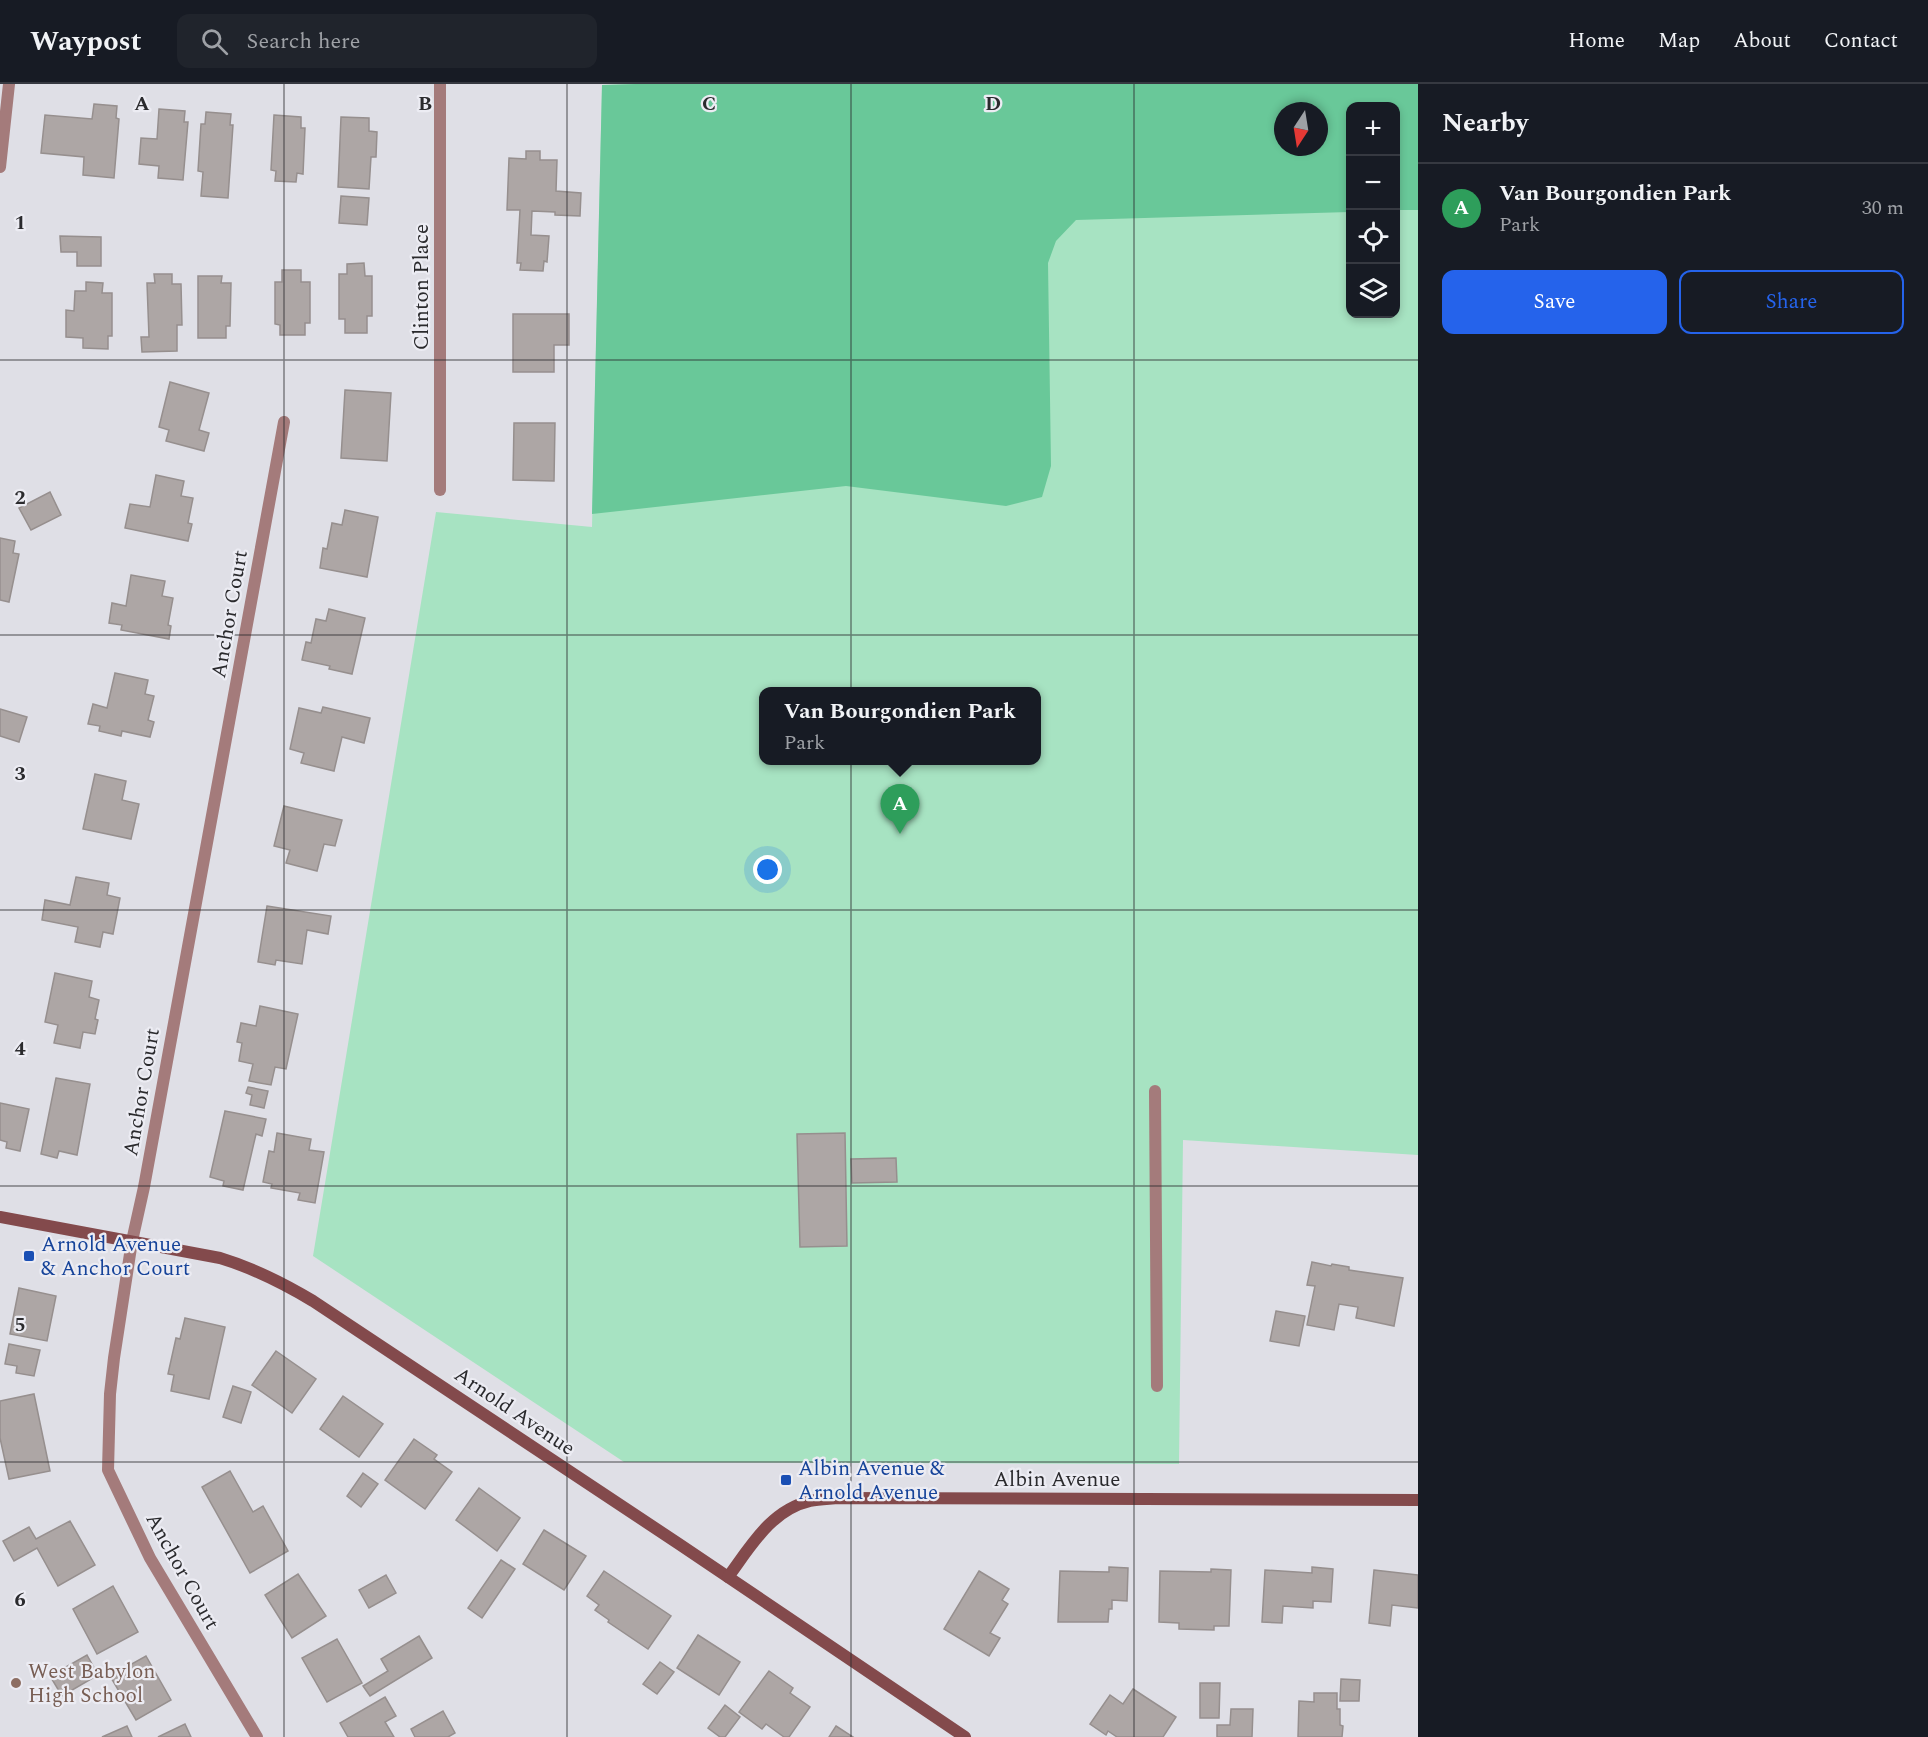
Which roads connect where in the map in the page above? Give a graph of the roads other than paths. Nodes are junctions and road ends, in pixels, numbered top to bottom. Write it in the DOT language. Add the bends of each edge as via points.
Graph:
graph roads {
  1 [pos="9,84"];
  2 [pos="440,84"];
  3 [pos="0,167"];
  4 [pos="284,422"];
  5 [pos="440,490"];
  6 [pos="1155,1091"];
  7 [pos="0,1217"];
  8 [pos="132,1241"];
  9 [pos="1157,1386"];
  10 [pos="1418,1500"];
  11 [pos="728,1577"];
  12 [pos="257,1737"];
  13 [pos="965,1737"];
  1 -- 3 [label="street"];
  2 -- 5 [label="street, Clinton Place"];
  4 -- 8 [label="street, Anchor Court"];
  6 -- 9 [label="street"];
  7 -- 8 [label="street, Arnold Avenue"];
  8 -- 11 [label="street, Arnold Avenue" via="228,1261 291,1288"];
  8 -- 12 [label="street, Anchor Court" via="110,1394 108,1470 150,1558"];
  10 -- 11 [label="street, Albin Avenue" via="812,1500 794,1506 766,1526"];
  11 -- 13 [label="street, Arnold Avenue"];
}
